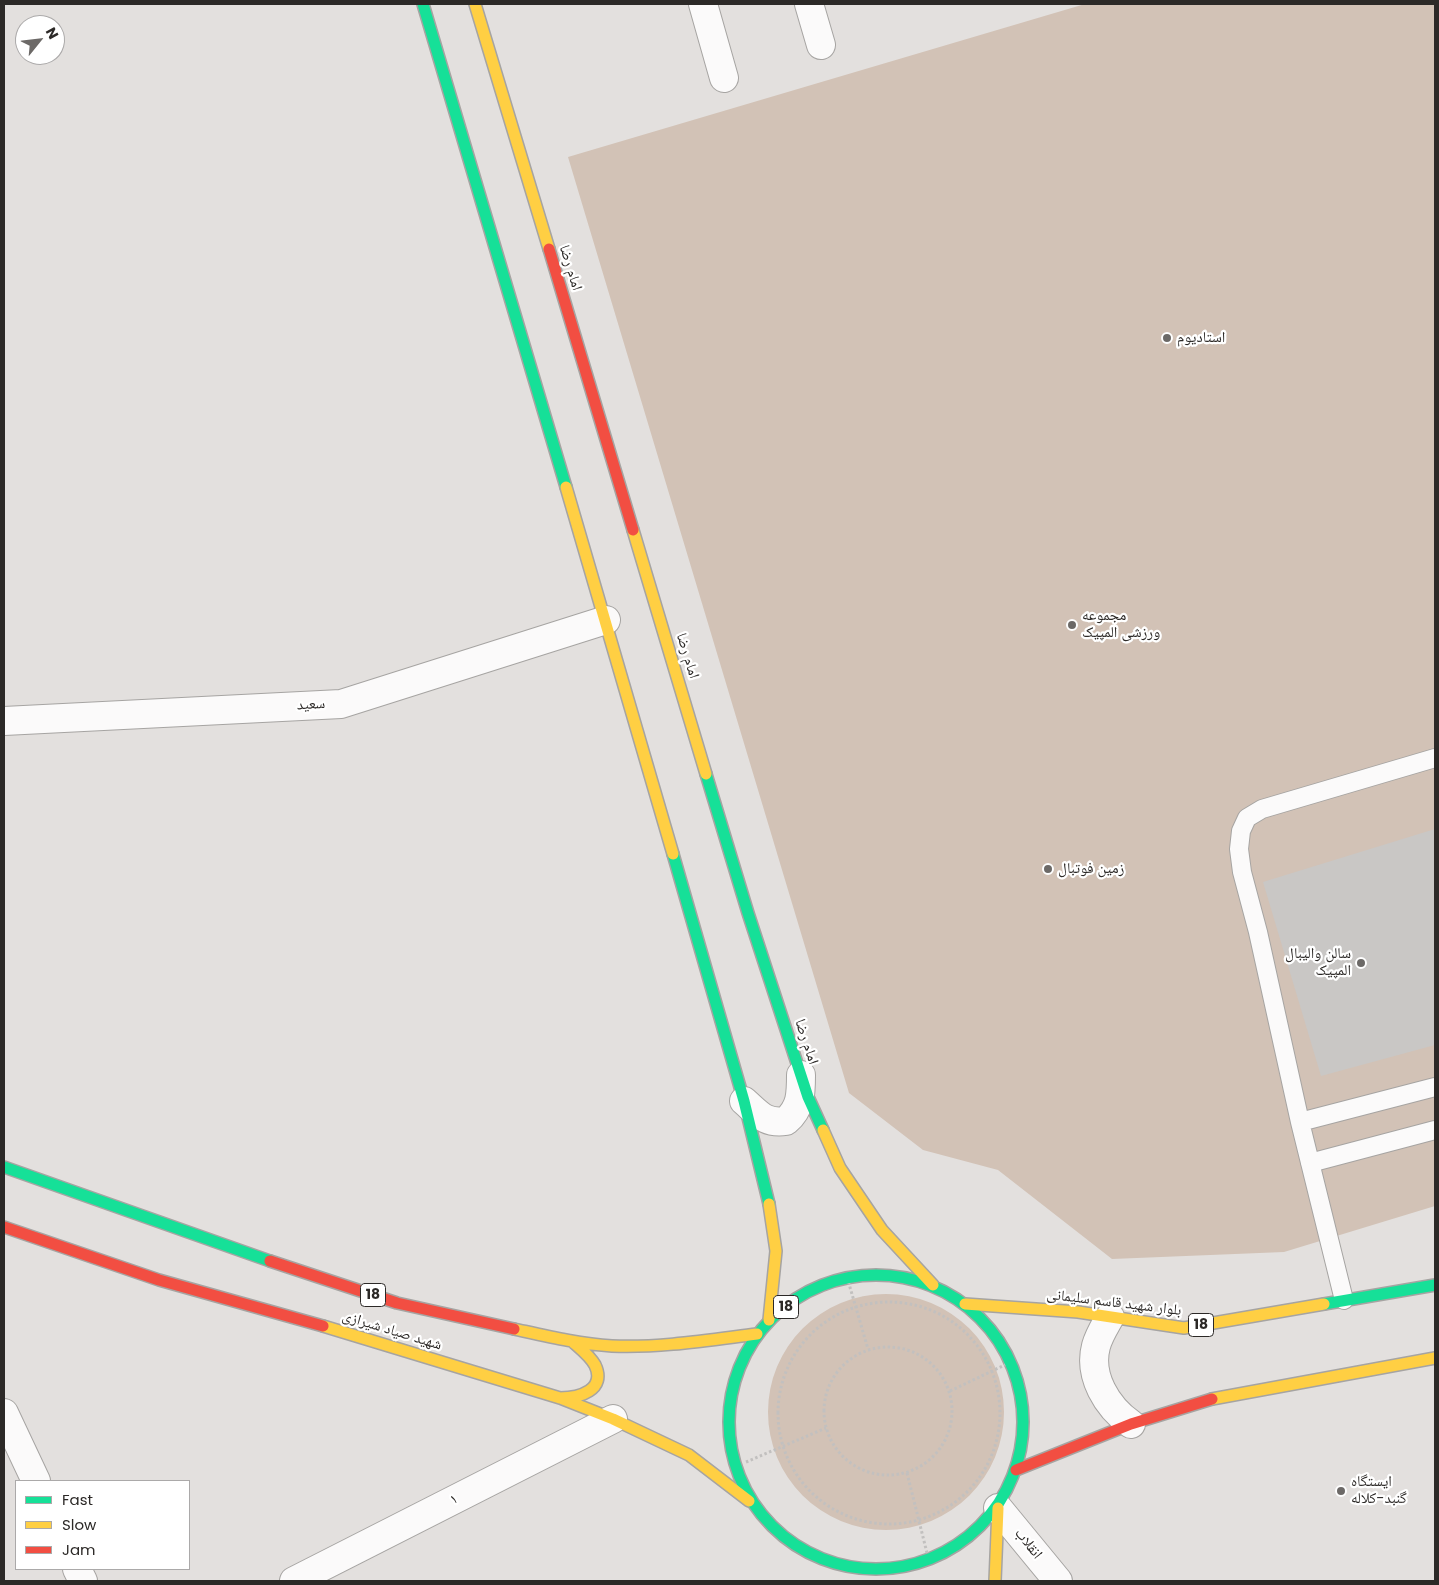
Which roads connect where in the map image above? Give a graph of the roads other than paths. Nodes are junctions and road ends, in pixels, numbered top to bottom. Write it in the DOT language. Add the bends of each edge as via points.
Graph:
graph roads {
  1 [pos="423,4"];
  2 [pos="475,4"];
  3 [pos="704,4"];
  4 [pos="809,4"];
  5 [pos="821,45"];
  6 [pos="724,78"];
  7 [pos="606,620"];
  8 [pos="4,721"];
  9 [pos="1435,758"];
  10 [pos="801,1075"];
  11 [pos="1435,1087"];
  12 [pos="744,1101"];
  13 [pos="1300,1122"];
  14 [pos="1435,1130"];
  15 [pos="1310,1163"];
  16 [pos="4,1168"];
  17 [pos="4,1227"];
  18 [pos="933,1285"];
  19 [pos="1435,1285"];
  20 [pos="1344,1300"];
  21 [pos="965,1304"];
  22 [pos="1110,1317"];
  23 [pos="769,1320"];
  24 [pos="757,1334"];
  25 [pos="573,1342"];
  26 [pos="1435,1358"];
  27 [pos="560,1398"];
  28 [pos="4,1413"];
  29 [pos="613,1419"];
  30 [pos="1131,1424"];
  31 [pos="1016,1470"];
  32 [pos="36,1480"];
  33 [pos="753,1504"];
  34 [pos="998,1508"];
  35 [pos="803,1550"];
  36 [pos="818,1569"];
  37 [pos="294,1581"];
  38 [pos="995,1581"];
  39 [pos="1058,1581"];
  1 -- 7 [label="main road"];
  2 -- 10 [label="main road, امام رضا" via="748,913"];
  3 -- 6 [label="street"];
  4 -- 5 [label="street"];
  7 -- 8 [label="street, سعید" via="341,704"];
  7 -- 12 [label="main road"];
  9 -- 13 [label="lane" via="1262,809 1247,818 1241,831 1242,872"];
  10 -- 12 [label="street" via="799,1104 794,1115 786,1121 770,1121"];
  10 -- 18 [label="main road, امام رضا" via="840,1168 882,1230"];
  11 -- 13 [label="lane"];
  12 -- 23 [label="main road" via="767,1191 776,1251"];
  13 -- 15 [label="lane"];
  14 -- 15 [label="lane"];
  15 -- 20 [label="lane"];
  16 -- 25 [label="main road, شهید صیاد شیرازی / 18" via="397,1303"];
  17 -- 27 [label="main road, شهید صیاد شیرازی / 18" via="159,1280"];
  18 -- 21 [label="main road, 18"];
  18 -- 23 [label="main road, 18" via="890,1275 847,1277 804,1292"];
  19 -- 20 [label="main road, بلوار شهید قاسم سلیمانی / 18"];
  20 -- 22 [label="main road, بلوار شهید قاسم سلیمانی / 18" via="1184,1328"];
  21 -- 22 [label="main road, بلوار شهید قاسم سلیمانی / 18"];
  21 -- 31 [label="main road, 18" via="991,1330 1011,1362 1022,1397 1024,1434"];
  22 -- 30 [label="street" via="1096,1346 1096,1378 1115,1411"];
  23 -- 24 [label="main road, 18"];
  24 -- 25 [label="main road, شهید صیاد شیرازی / 18" via="683,1344 613,1346"];
  24 -- 33 [label="main road, 18" via="746,1352 732,1389 729,1428 736,1467"];
  25 -- 27 [label="main road" via="592,1360 597,1380 587,1393 579,1397"];
  26 -- 30 [label="main road" via="1222,1396"];
  27 -- 29 [label="main road, شهید صیاد شیرازی / 18"];
  28 -- 32 [label="street"];
  29 -- 33 [label="main road, شهید صیاد شیرازی / 18" via="689,1455"];
  29 -- 37 [label="street, ۱"];
  30 -- 31 [label="main road"];
  31 -- 34 [label="main road, 18"];
  33 -- 35 [label="main road, 18" via="775,1530"];
  34 -- 35 [label="main road, 18" via="968,1539 930,1561 887,1570 852,1567"];
  34 -- 38 [label="main road"];
  34 -- 39 [label="street, انقلاب"];
  35 -- 36 [label="main road"];
}
